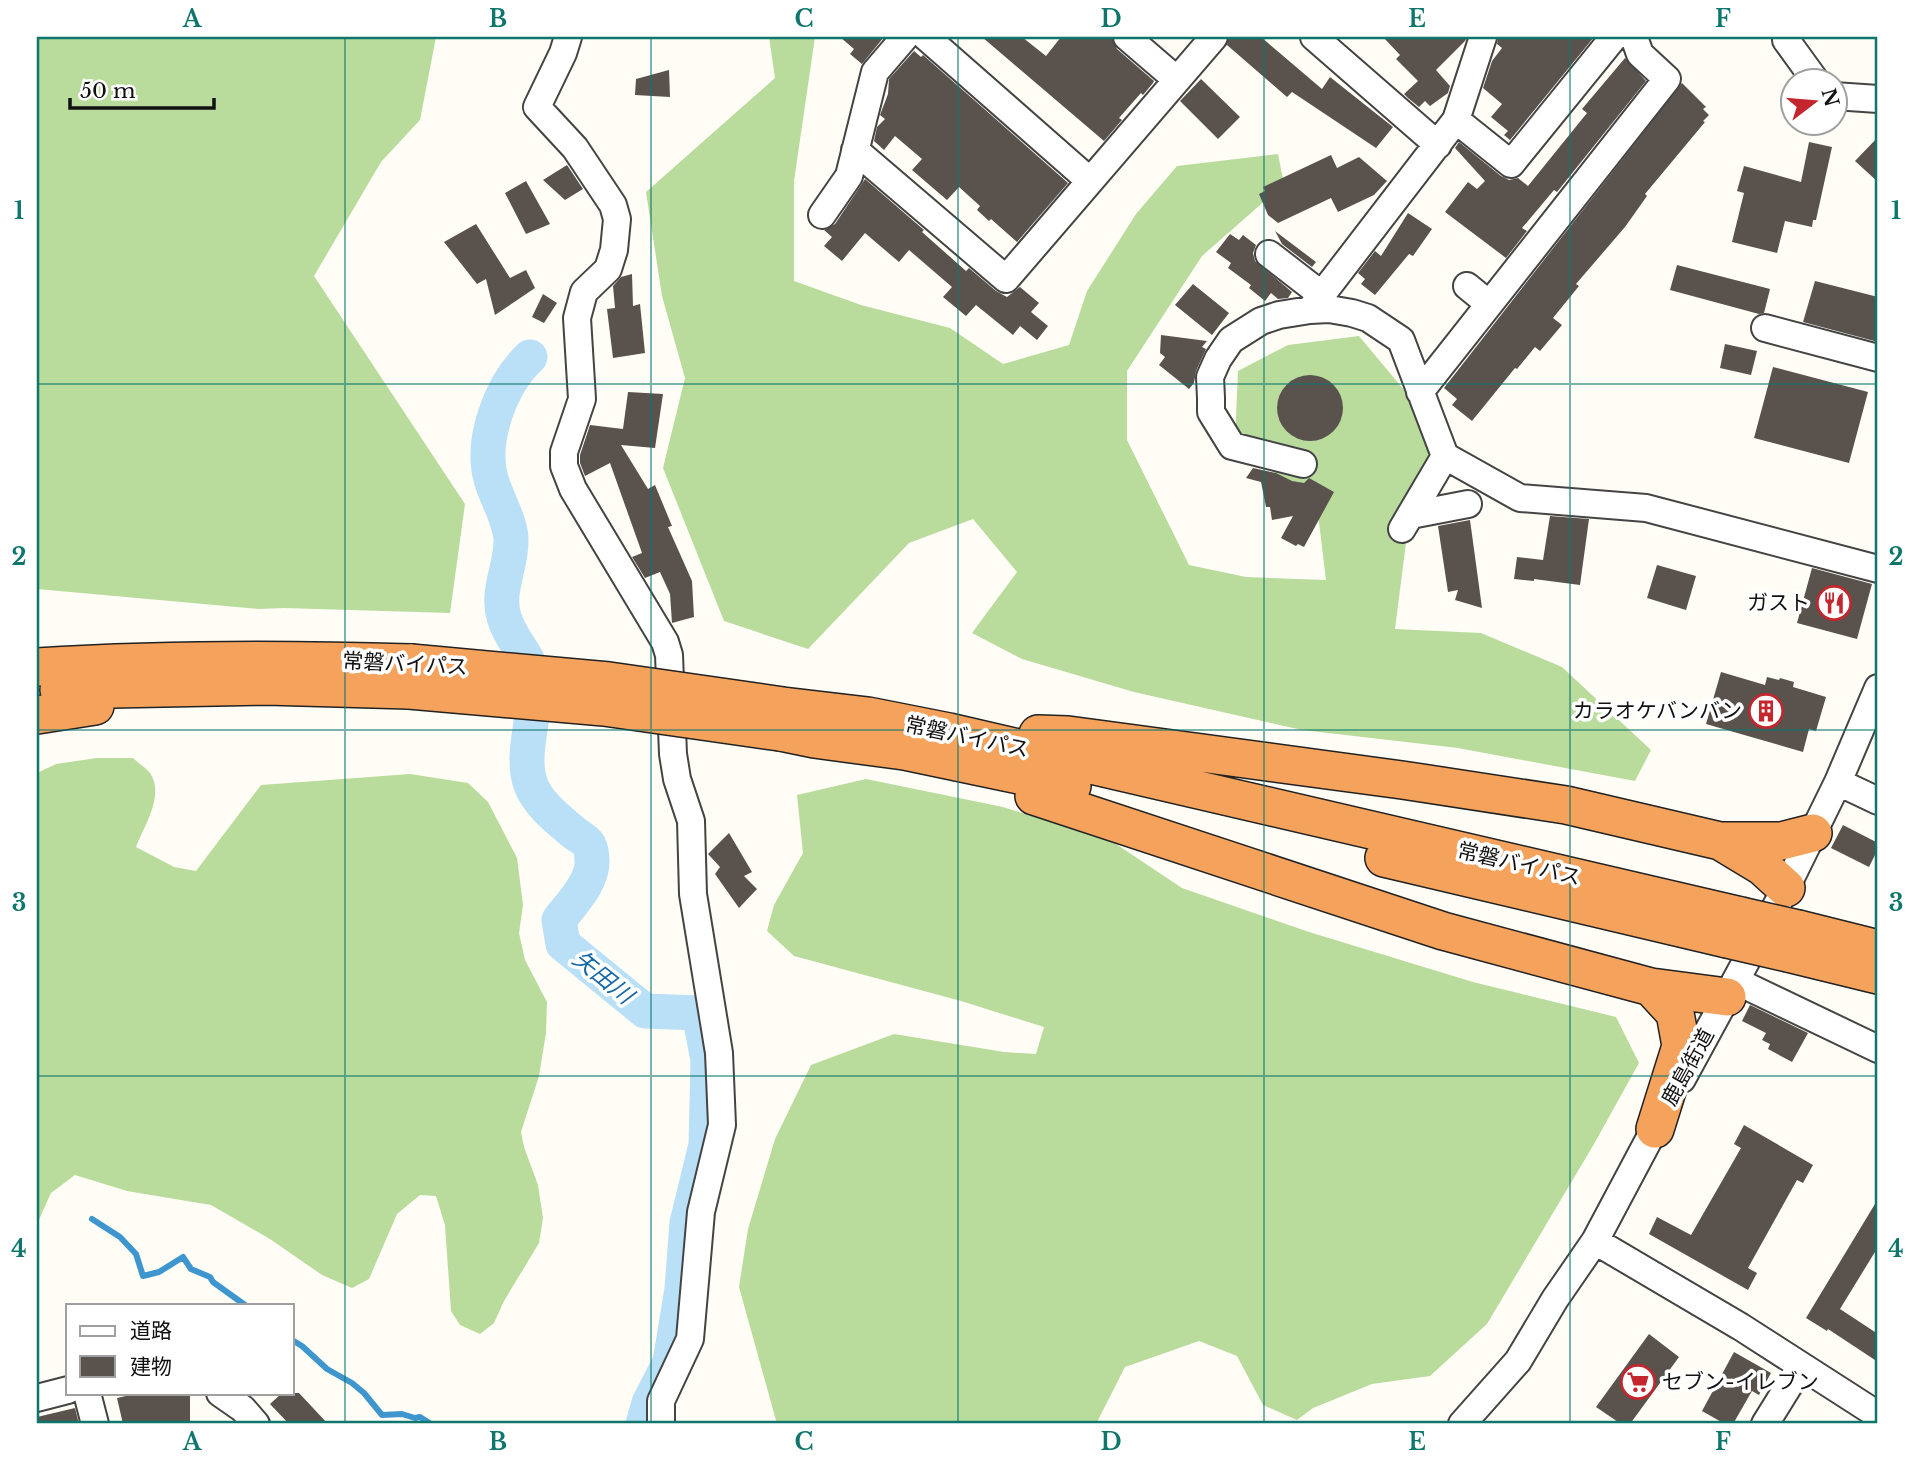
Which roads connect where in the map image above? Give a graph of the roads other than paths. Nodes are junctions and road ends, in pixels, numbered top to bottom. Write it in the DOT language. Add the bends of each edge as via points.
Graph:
graph roads {
  1 [pos="568,37"];
  2 [pos="905,37"];
  3 [pos="926,37"];
  4 [pos="1127,37"];
  5 [pos="1214,37"];
  6 [pos="1483,37"];
  7 [pos="1614,37"];
  8 [pos="1634,37"];
  9 [pos="1321,39"];
  10 [pos="1786,40"];
  11 [pos="1805,66"];
  12 [pos="1177,80"];
  13 [pos="1848,97"];
  14 [pos="1878,99"];
  15 [pos="1456,120"];
  16 [pos="1438,145"];
  17 [pos="855,150"];
  18 [pos="1090,181"];
  19 [pos="822,215"];
  20 [pos="1269,254"];
  21 [pos="1467,286"];
  22 [pos="1316,302"];
  23 [pos="1489,304"];
  24 [pos="1765,328"];
  25 [pos="1878,358"];
  26 [pos="1420,392"];
  27 [pos="1445,456"];
  28 [pos="1303,464"];
  29 [pos="1468,505"];
  30 [pos="1878,569"];
  31 [pos="37,654"];
  32 [pos="37,667"];
  33 [pos="262,672"];
  34 [pos="1878,688"];
  35 [pos="37,692"];
  36 [pos="37,715"];
  37 [pos="792,725"];
  38 [pos="949,732"];
  39 [pos="1838,782"];
  40 [pos="1878,801"];
  41 [pos="1814,833"];
  42 [pos="1720,841"];
  43 [pos="1786,888"];
  44 [pos="1734,928"];
  45 [pos="1793,941"];
  46 [pos="1878,948"];
  47 [pos="1878,975"];
  48 [pos="1651,986"];
  49 [pos="1732,989"];
  50 [pos="1878,1049"];
  51 [pos="1655,1129"];
  52 [pos="1595,1241"];
  53 [pos="1801,1366"];
  54 [pos="66,1391"];
  55 [pos="87,1394"];
  56 [pos="221,1394"];
  57 [pos="37,1398"];
  58 [pos="1878,1415"];
  59 [pos="95,1424"];
  60 [pos="256,1424"];
  61 [pos="661,1424"];
  62 [pos="1462,1424"];
  63 [pos="1765,1424"];
  1 -- 61 [label="street" via="537,107 575,148 613,205 617,231 608,269 584,292 579,304 582,399 566,442 564,466 669,655 673,754 691,821 694,903 719,1053 722,1125 701,1212 690,1339 661,1401"];
  2 -- 17 [label="street" via="875,72"];
  3 -- 18 [label="street"];
  4 -- 12 [label="street"];
  5 -- 12 [label="street"];
  6 -- 15 [label="street"];
  7 -- 15 [label="street" via="1511,164"];
  8 -- 23 [label="street" via="1640,54 1667,79"];
  9 -- 16 [label="street"];
  10 -- 11 [label="street"];
  12 -- 18 [label="street"];
  13 -- 14 [label="street"];
  15 -- 16 [label="street"];
  16 -- 22 [label="street"];
  17 -- 18 [label="street" via="1006,279"];
  17 -- 19 [label="street" via="849,176"];
  20 -- 22 [label="street"];
  21 -- 23 [label="street"];
  22 -- 26 [label="street" via="1390,330 1401,340"];
  22 -- 28 [label="street" via="1246,329 1231,340 1210,377 1211,412 1232,446"];
  23 -- 26 [label="street"];
  24 -- 25 [label="street"];
  26 -- 27 [label="street"];
  27 -- 29 [label="street" via="1407,522"];
  27 -- 30 [label="street" via="1520,498 1646,508"];
  31 -- 33 [label="highway" via="109,653"];
  32 -- 33 [label="highway, 常磐バイパス" via="111,662"];
  33 -- 35 [label="highway, 常磐バイパス"];
  33 -- 36 [label="highway"];
  33 -- 37 [label="highway, 常磐バイパス, bridge" via="609,681"];
  34 -- 39 [label="street, 鹿島街道"];
  37 -- 38 [label="highway, 常磐バイパス" via="868,716"];
  37 -- 44 [label="highway, 常磐バイパス"];
  37 -- 48 [label="highway" via="898,766 1047,799 1443,931"];
  38 -- 42 [label="highway" via="1068,735 1402,780 1566,806"];
  38 -- 44 [label="highway, 常磐バイパス"];
  39 -- 40 [label="street"];
  39 -- 41 [label="street, 鹿島街道"];
  41 -- 42 [label="highway" via="1782,841"];
  41 -- 43 [label="street, 鹿島街道"];
  42 -- 43 [label="highway"];
  43 -- 49 [label="street, 鹿島街道"];
  44 -- 45 [label="highway, 常磐バイパス, bridge"];
  45 -- 46 [label="highway, 常磐バイパス"];
  45 -- 47 [label="highway, 常磐バイパス"];
  48 -- 49 [label="highway"];
  48 -- 51 [label="highway" via="1675,1013 1681,1046"];
  49 -- 50 [label="street" via="1792,1009"];
  49 -- 51 [label="street, 鹿島街道"];
  51 -- 52 [label="street, 鹿島街道"];
  52 -- 53 [label="street"];
  52 -- 62 [label="street, 鹿島街道" via="1518,1361"];
  53 -- 58 [label="street"];
  53 -- 63 [label="street"];
  54 -- 57 [label="street"];
  55 -- 59 [label="street"];
  56 -- 60 [label="street"];
}
